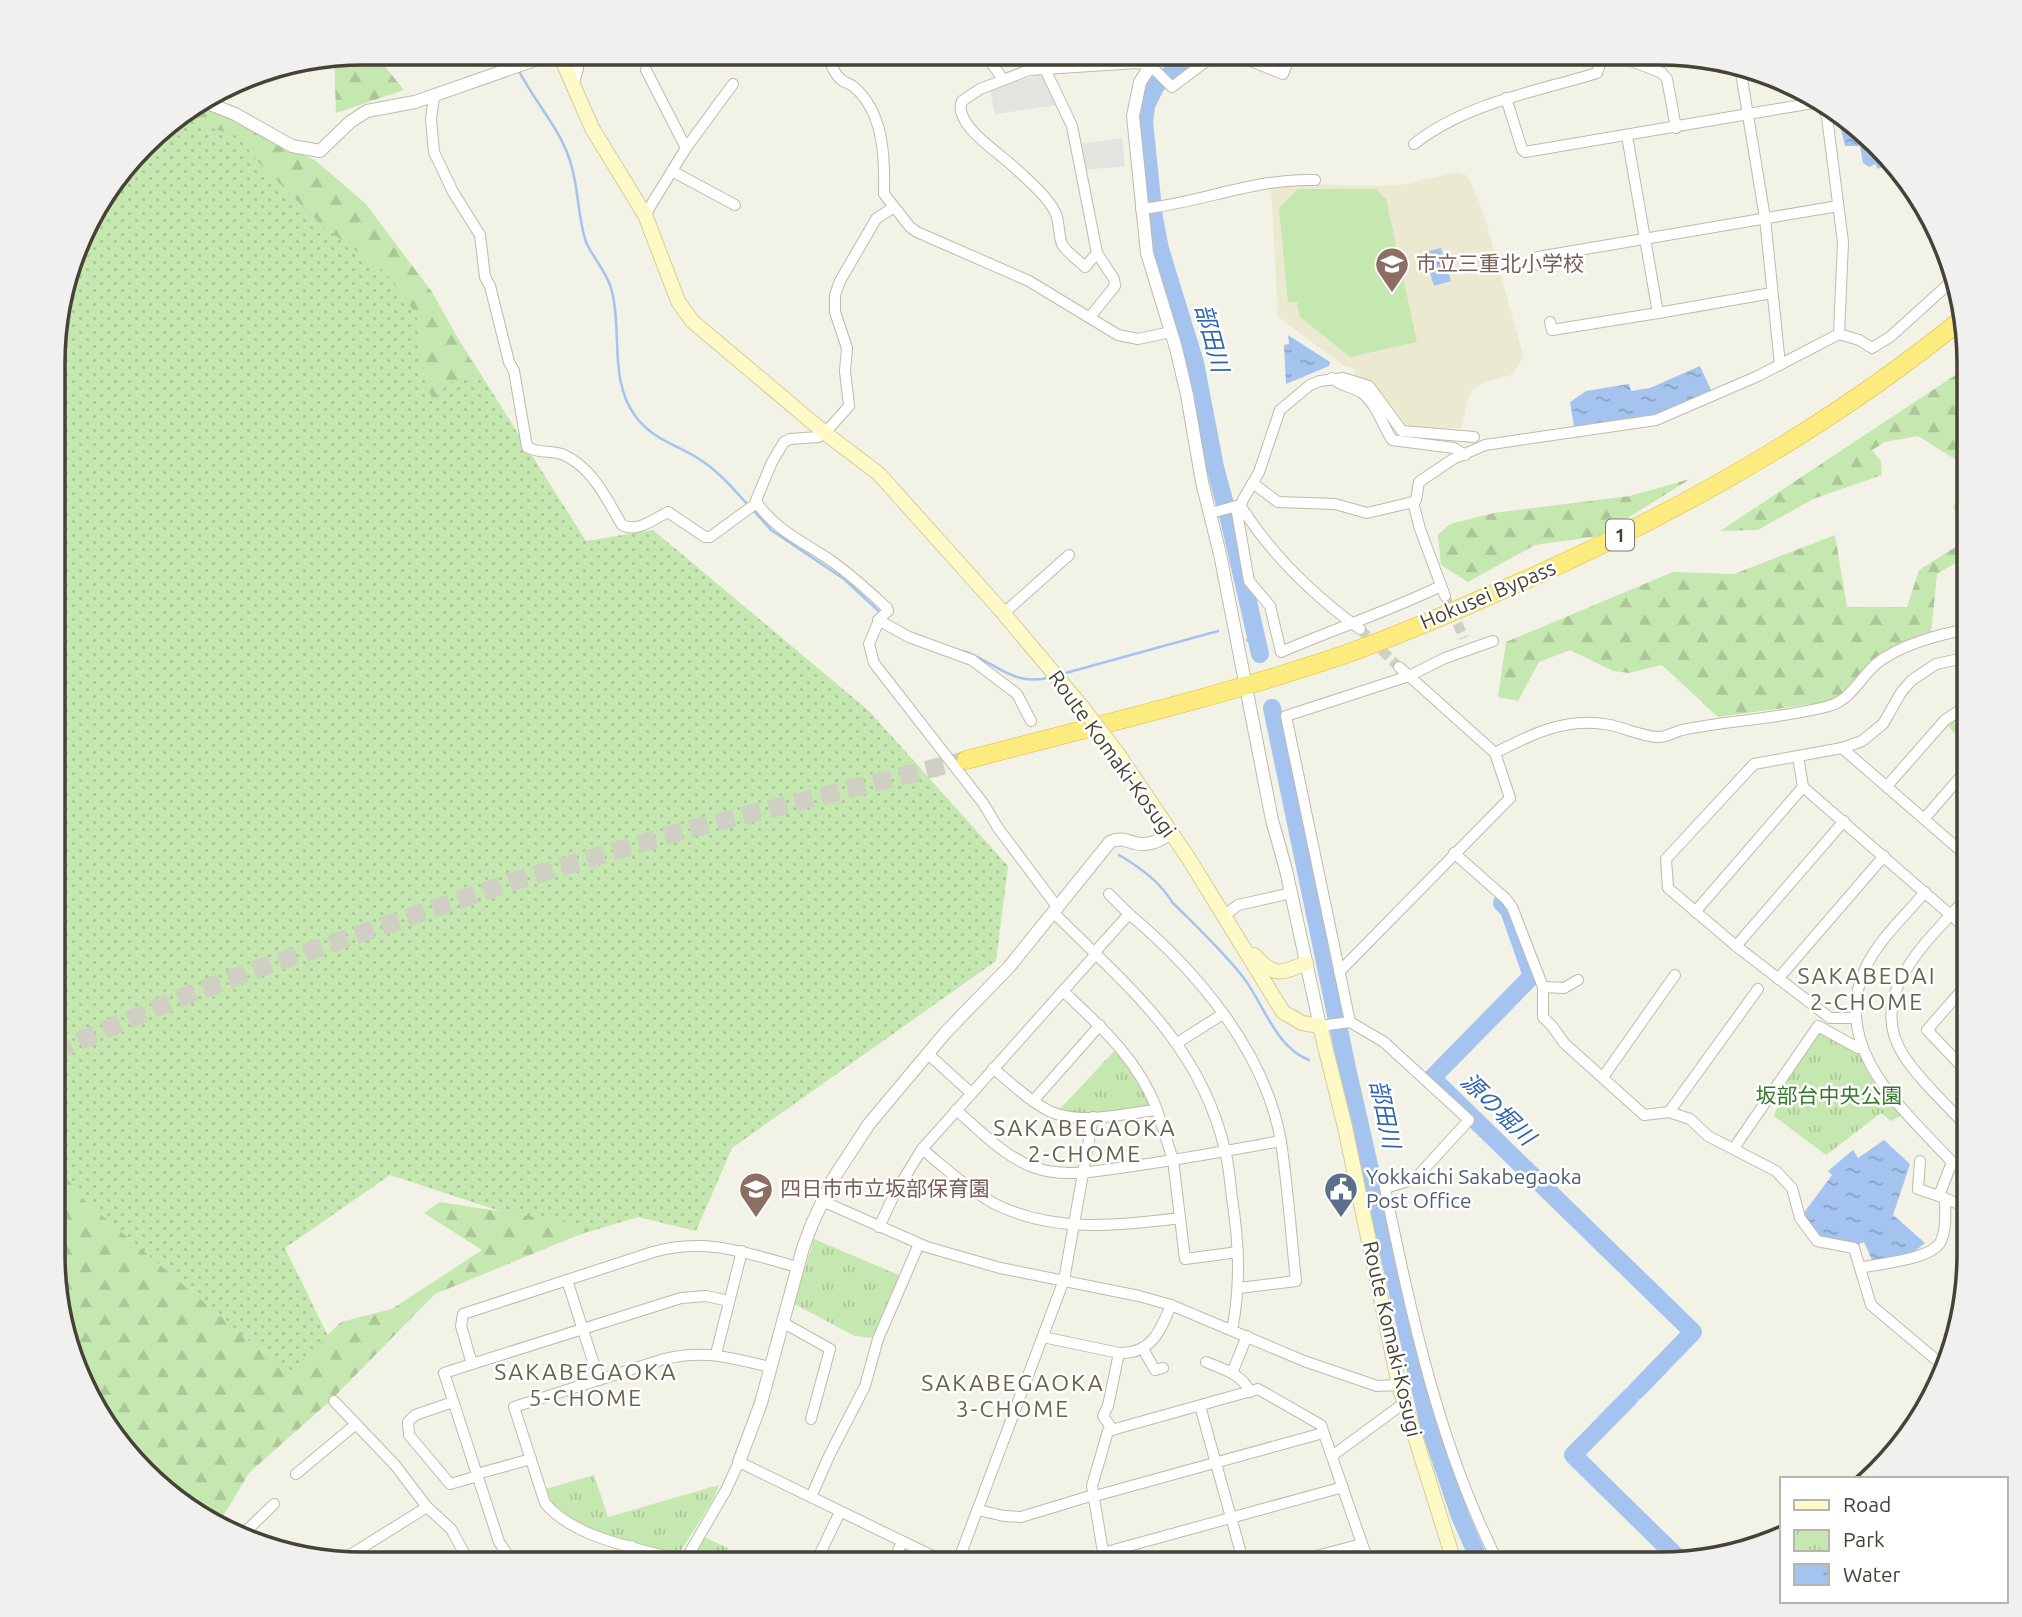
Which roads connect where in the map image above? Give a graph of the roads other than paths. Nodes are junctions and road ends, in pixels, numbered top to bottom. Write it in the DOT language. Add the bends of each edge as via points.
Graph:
graph roads {
  1 [pos="519,65"];
  2 [pos="563,65"];
  3 [pos="578,65"];
  4 [pos="833,65"];
  5 [pos="993,65"];
  6 [pos="1106,65"];
  7 [pos="1143,65"];
  8 [pos="1156,65"];
  9 [pos="1201,65"];
  10 [pos="1261,65"];
  11 [pos="1286,65"];
  12 [pos="1600,65"];
  13 [pos="1642,65"];
  14 [pos="1045,69"];
  15 [pos="1155,69"];
  16 [pos="646,70"];
  17 [pos="1742,77"];
  18 [pos="1003,79"];
  19 [pos="733,84"];
  20 [pos="573,86"];
  21 [pos="433,96"];
  22 [pos="1506,98"];
  23 [pos="1807,104"];
  24 [pos="213,105"];
  25 [pos="1749,115"];
  26 [pos="1827,116"];
  27 [pos="1676,128"];
  28 [pos="1627,136"];
  29 [pos="1414,144"];
  30 [pos="686,148"];
  31 [pos="672,171"];
  32 [pos="1315,180"];
  33 [pos="734,205"];
  34 [pos="1838,206"];
  35 [pos="894,207"];
  36 [pos="1144,208"];
  37 [pos="645,215"];
  38 [pos="1765,218"];
  39 [pos="1645,239"];
  40 [pos="1097,253"];
  41 [pos="1539,265"];
  42 [pos="1947,285"];
  43 [pos="1772,293"];
  44 [pos="1658,313"];
  45 [pos="1090,317"];
  46 [pos="1550,321"];
  47 [pos="1955,324"];
  48 [pos="1171,332"];
  49 [pos="1839,334"];
  50 [pos="1780,365"];
  51 [pos="1332,379"];
  52 [pos="825,433"];
  53 [pos="1474,437"];
  54 [pos="1465,455"];
  55 [pos="1254,484"];
  56 [pos="1413,502"];
  57 [pos="753,505"];
  58 [pos="1236,506"];
  59 [pos="1214,512"];
  60 [pos="1069,555"];
  61 [pos="1004,614"];
  62 [pos="882,617"];
  63 [pos="1355,625"];
  64 [pos="1957,632"];
  65 [pos="1464,638"];
  66 [pos="1493,641"];
  67 [pos="1470,651"];
  68 [pos="1957,659"];
  69 [pos="1399,667"];
  70 [pos="1409,676"];
  71 [pos="1245,685"];
  72 [pos="1957,712"];
  73 [pos="1031,721"];
  74 [pos="1842,748"];
  75 [pos="1495,753"];
  76 [pos="1798,756"];
  77 [pos="965,760"];
  78 [pos="1957,781"];
  79 [pos="1887,786"];
  80 [pos="1803,787"];
  81 [pos="1924,820"];
  82 [pos="1844,821"];
  83 [pos="1171,833"];
  84 [pos="1957,844"];
  85 [pos="1454,853"];
  86 [pos="1884,856"];
  87 [pos="1925,892"];
  88 [pos="1291,893"];
  89 [pos="1110,894"];
  90 [pos="1957,908"];
  91 [pos="1056,911"];
  92 [pos="1695,912"];
  93 [pos="1129,914"];
  94 [pos="1951,915"];
  95 [pos="1224,916"];
  96 [pos="1957,920"];
  97 [pos="1236,937"];
  98 [pos="1736,946"];
  99 [pos="1095,954"];
  100 [pos="1306,963"];
  101 [pos="1339,972"];
  102 [pos="1675,975"];
  103 [pos="1778,979"];
  104 [pos="1578,980"];
  105 [pos="1542,987"];
  106 [pos="1758,989"];
  107 [pos="1063,991"];
  108 [pos="1957,1001"];
  109 [pos="1223,1014"];
  110 [pos="1856,1018"];
  111 [pos="1347,1022"];
  112 [pos="1325,1025"];
  113 [pos="1100,1026"];
  114 [pos="1177,1043"];
  115 [pos="1863,1048"];
  116 [pos="927,1053"];
  117 [pos="1957,1061"];
  118 [pos="993,1068"];
  119 [pos="1603,1077"];
  120 [pos="971,1093"];
  121 [pos="1033,1101"];
  122 [pos="956,1110"];
  123 [pos="1157,1110"];
  124 [pos="1669,1112"];
  125 [pos="1957,1115"];
  126 [pos="1093,1117"];
  127 [pos="1281,1141"];
  128 [pos="1734,1148"];
  129 [pos="922,1149"];
  130 [pos="1226,1151"];
  131 [pos="1173,1160"];
  132 [pos="1920,1161"];
  133 [pos="1083,1172"];
  134 [pos="1942,1197"];
  135 [pos="821,1201"];
  136 [pos="1957,1203"];
  137 [pos="1180,1218"];
  138 [pos="1073,1225"];
  139 [pos="879,1227"];
  140 [pos="919,1244"];
  141 [pos="742,1251"];
  142 [pos="1238,1252"];
  143 [pos="797,1267"];
  144 [pos="1860,1268"];
  145 [pos="567,1280"];
  146 [pos="1063,1280"];
  147 [pos="1239,1288"];
  148 [pos="729,1301"];
  149 [pos="1171,1306"];
  150 [pos="782,1322"];
  151 [pos="583,1328"];
  152 [pos="1232,1330"];
  153 [pos="1247,1336"];
  154 [pos="1043,1337"];
  155 [pos="1143,1349"];
  156 [pos="1119,1353"];
  157 [pos="716,1354"];
  158 [pos="1938,1361"];
  159 [pos="1206,1362"];
  160 [pos="472,1364"];
  161 [pos="770,1367"];
  162 [pos="1163,1368"];
  163 [pos="1232,1373"];
  164 [pos="599,1380"];
  165 [pos="1399,1385"];
  166 [pos="1250,1392"];
  167 [pos="334,1401"];
  168 [pos="453,1402"];
  169 [pos="1404,1403"];
  170 [pos="1200,1406"];
  171 [pos="811,1419"];
  172 [pos="356,1424"];
  173 [pos="1112,1430"];
  174 [pos="1324,1433"];
  175 [pos="1332,1456"];
  176 [pos="531,1459"];
  177 [pos="739,1462"];
  178 [pos="1216,1463"];
  179 [pos="296,1474"];
  180 [pos="478,1475"];
  181 [pos="1343,1487"];
  182 [pos="1095,1496"];
  183 [pos="811,1497"];
  184 [pos="274,1504"];
  185 [pos="427,1507"];
  186 [pos="978,1510"];
  187 [pos="841,1512"];
  188 [pos="1231,1518"];
  189 [pos="247,1530"];
  190 [pos="902,1542"];
  191 [pos="1362,1544"];
  192 [pos="631,1546"];
  193 [pos="355,1552"];
  194 [pos="463,1552"];
  195 [pos="506,1552"];
  196 [pos="629,1552"];
  197 [pos="650,1552"];
  198 [pos="690,1552"];
  199 [pos="821,1552"];
  200 [pos="897,1552"];
  201 [pos="923,1552"];
  202 [pos="962,1552"];
  203 [pos="1103,1552"];
  204 [pos="1126,1552"];
  205 [pos="1241,1552"];
  206 [pos="1332,1552"];
  207 [pos="1364,1552"];
  208 [pos="1452,1552"];
  209 [pos="1494,1552"];
  1 -- 21 [label="street"];
  2 -- 20 [label="main road, Route Komaki-Kosugi"];
  3 -- 20 [label="street"];
  4 -- 35 [label="street" via="876,121 885,164 884,194"];
  5 -- 18 [label="street"];
  6 -- 14 [label="street"];
  7 -- 15 [label="street"];
  8 -- 15 [label="street"];
  9 -- 15 [label="street" via="1172,87"];
  10 -- 11 [label="street" via="1283,74"];
  12 -- 22 [label="street" via="1597,73"];
  13 -- 27 [label="street" via="1667,79"];
  14 -- 18 [label="street"];
  14 -- 40 [label="street" via="1072,126"];
  15 -- 36 [label="street" via="1140,82 1133,116"];
  16 -- 30 [label="street"];
  17 -- 25 [label="street"];
  18 -- 40 [label="street" via="965,97 960,106 962,119 1048,203 1059,222 1062,245 1085,267"];
  19 -- 30 [label="street"];
  20 -- 37 [label="main road, Route Komaki-Kosugi" via="592,128"];
  21 -- 24 [label="street" via="367,111 320,151 292,146"];
  21 -- 57 [label="street" via="434,152 480,234 485,277 514,370 527,447 537,453 563,454 589,472 622,525 629,528 668,512 710,537"];
  22 -- 28 [label="street" via="1525,152"];
  22 -- 29 [label="street" via="1436,128"];
  23 -- 25 [label="street"];
  25 -- 27 [label="street"];
  25 -- 38 [label="street"];
  26 -- 34 [label="street"];
  27 -- 28 [label="street"];
  28 -- 39 [label="street"];
  30 -- 31 [label="street"];
  31 -- 33 [label="street"];
  31 -- 37 [label="street"];
  32 -- 36 [label="street" via="1267,182"];
  34 -- 38 [label="street"];
  34 -- 49 [label="street" via="1843,242"];
  35 -- 45 [label="street" via="909,227 927,238 1029,281"];
  35 -- 52 [label="street" via="876,219 837,287 834,303 847,348 849,406"];
  36 -- 48 [label="street" via="1147,253"];
  37 -- 52 [label="main road, Route Komaki-Kosugi" via="678,301 692,321"];
  38 -- 39 [label="street"];
  38 -- 43 [label="street"];
  39 -- 41 [label="street" via="1538,257"];
  39 -- 44 [label="street"];
  40 -- 45 [label="street" via="1115,286"];
  42 -- 49 [label="street" via="1891,337 1872,348"];
  43 -- 44 [label="street"];
  43 -- 50 [label="street"];
  44 -- 46 [label="street" via="1552,330"];
  45 -- 48 [label="street" via="1129,339"];
  47 -- 71 [label="highway, Hokusei Bypass / 1" via="1819,421 1683,503 1442,616"];
  48 -- 59 [label="street" via="1202,482"];
  49 -- 50 [label="street"];
  50 -- 54 [label="street" via="1656,420 1485,445"];
  51 -- 53 [label="street" via="1343,377 1369,386 1402,431"];
  51 -- 54 [label="street" via="1363,394 1392,440 1454,448"];
  51 -- 55 [label="street" via="1300,391 1280,410"];
  52 -- 57 [label="street" via="784,442"];
  52 -- 61 [label="main road, Route Komaki-Kosugi" via="879,474"];
  54 -- 56 [label="street" via="1419,482"];
  55 -- 56 [label="street" via="1278,502 1335,504 1367,513"];
  55 -- 58 [label="street"];
  56 -- 63 [label="street" via="1443,591"];
  57 -- 62 [label="street" via="858,581"];
  58 -- 59 [label="street"];
  58 -- 63 [label="street" via="1274,553"];
  58 -- 63 [label="street" via="1249,581 1270,606 1281,652"];
  59 -- 71 [label="street"];
  60 -- 61 [label="street"];
  61 -- 83 [label="main road, Route Komaki-Kosugi, bridge" via="1083,708"];
  62 -- 73 [label="street" via="909,637 972,660 1017,694"];
  62 -- 91 [label="street" via="869,644 874,663 983,803"];
  64 -- 75 [label="street" via="1892,654 1875,664 1851,693 1827,706 1658,737 1595,722 1558,724"];
  65 -- 67 [label="street"];
  66 -- 67 [label="street"];
  67 -- 70 [label="street"];
  68 -- 74 [label="street" via="1929,668 1906,686 1878,729"];
  69 -- 70 [label="street"];
  70 -- 75 [label="street"];
  70 -- 101 [label="street" via="1286,716"];
  71 -- 77 [label="highway, Hokusei Bypass / 1"];
  71 -- 88 [label="street"];
  72 -- 79 [label="street"];
  74 -- 76 [label="street"];
  74 -- 79 [label="street"];
  75 -- 85 [label="street" via="1510,798"];
  76 -- 80 [label="street"];
  76 -- 92 [label="street" via="1754,764 1665,859 1668,888"];
  78 -- 81 [label="street"];
  79 -- 81 [label="street"];
  80 -- 82 [label="street"];
  80 -- 92 [label="street"];
  81 -- 84 [label="street"];
  82 -- 86 [label="street"];
  82 -- 98 [label="street"];
  83 -- 91 [label="street" via="1149,844 1122,838 1107,846"];
  83 -- 95 [label="main road, Route Komaki-Kosugi"];
  85 -- 101 [label="street"];
  85 -- 105 [label="street" via="1506,899"];
  86 -- 87 [label="street"];
  86 -- 103 [label="street"];
  87 -- 94 [label="street"];
  87 -- 110 [label="street" via="1866,968"];
  88 -- 95 [label="street" via="1245,903"];
  88 -- 100 [label="street"];
  89 -- 93 [label="street"];
  90 -- 94 [label="street"];
  91 -- 99 [label="street"];
  91 -- 116 [label="street"];
  92 -- 98 [label="street"];
  93 -- 99 [label="street"];
  93 -- 109 [label="street" via="1189,970"];
  94 -- 96 [label="street"];
  94 -- 125 [label="street" via="1900,977 1892,1020 1906,1058"];
  95 -- 97 [label="main road, Route Komaki-Kosugi"];
  97 -- 100 [label="main road" via="1275,972"];
  97 -- 112 [label="main road, Route Komaki-Kosugi" via="1283,1012 1302,1023"];
  98 -- 103 [label="street"];
  99 -- 107 [label="street"];
  99 -- 114 [label="street" via="1148,1006"];
  100 -- 112 [label="street"];
  101 -- 111 [label="street"];
  102 -- 119 [label="street"];
  103 -- 110 [label="street" via="1830,1018"];
  104 -- 105 [label="street" via="1564,988"];
  105 -- 119 [label="street" via="1543,1017 1564,1044"];
  106 -- 124 [label="street"];
  107 -- 113 [label="street"];
  107 -- 118 [label="street"];
  108 -- 117 [label="street" via="1927,1030"];
  109 -- 114 [label="street"];
  109 -- 127 [label="street" via="1259,1077"];
  110 -- 115 [label="street"];
  111 -- 112 [label="street"];
  111 -- 209 [label="street" via="1384,1042 1469,1121 1415,1179 1385,1188 1409,1305 1436,1402"];
  112 -- 165 [label="main road, Route Komaki-Kosugi"];
  113 -- 121 [label="street"];
  113 -- 123 [label="street" via="1137,1070"];
  114 -- 130 [label="street" via="1210,1103"];
  115 -- 128 [label="street" via="1818,1026"];
  115 -- 134 [label="street" via="1883,1086 1952,1162"];
  116 -- 120 [label="street"];
  116 -- 135 [label="street" via="856,1141"];
  118 -- 120 [label="street"];
  118 -- 121 [label="street"];
  119 -- 124 [label="street" via="1644,1115"];
  120 -- 122 [label="street"];
  121 -- 126 [label="street" via="1063,1116"];
  122 -- 129 [label="street"];
  122 -- 133 [label="street" via="1024,1163 1047,1171"];
  123 -- 126 [label="street"];
  123 -- 131 [label="street"];
  124 -- 128 [label="street" via="1690,1119 1708,1136"];
  126 -- 133 [label="street"];
  127 -- 130 [label="street"];
  127 -- 147 [label="street" via="1296,1281"];
  128 -- 144 [label="street" via="1784,1177 1800,1218 1818,1241 1854,1248"];
  129 -- 138 [label="street" via="998,1205"];
  129 -- 139 [label="street"];
  130 -- 131 [label="street"];
  130 -- 142 [label="street"];
  131 -- 133 [label="street"];
  131 -- 137 [label="street"];
  132 -- 134 [label="street" via="1918,1189"];
  133 -- 138 [label="street"];
  134 -- 136 [label="street"];
  134 -- 144 [label="street" via="1945,1224 1939,1244 1917,1258"];
  135 -- 139 [label="street"];
  135 -- 143 [label="street"];
  137 -- 138 [label="street"];
  137 -- 142 [label="street" via="1185,1259"];
  138 -- 146 [label="street"];
  139 -- 140 [label="street"];
  140 -- 146 [label="street" via="990,1266"];
  140 -- 183 [label="street" via="878,1339 865,1386"];
  141 -- 143 [label="street"];
  141 -- 145 [label="street" via="704,1245 667,1248"];
  141 -- 148 [label="street"];
  142 -- 147 [label="street"];
  143 -- 150 [label="street"];
  144 -- 158 [label="street" via="1871,1305"];
  145 -- 151 [label="street"];
  145 -- 160 [label="street" via="463,1314 461,1325"];
  146 -- 149 [label="street"];
  146 -- 154 [label="street"];
  147 -- 152 [label="street"];
  148 -- 151 [label="street" via="706,1296 681,1298"];
  148 -- 157 [label="street"];
  149 -- 152 [label="street"];
  149 -- 155 [label="street" via="1158,1336"];
  150 -- 161 [label="street"];
  150 -- 171 [label="street" via="830,1349"];
  151 -- 160 [label="street"];
  151 -- 164 [label="street"];
  152 -- 153 [label="street"];
  153 -- 163 [label="street"];
  153 -- 165 [label="street" via="1377,1386"];
  154 -- 156 [label="street"];
  154 -- 186 [label="street"];
  155 -- 156 [label="street"];
  155 -- 162 [label="street" via="1154,1370"];
  156 -- 173 [label="street" via="1103,1416"];
  157 -- 161 [label="street"];
  157 -- 164 [label="street" via="678,1356"];
  159 -- 163 [label="street"];
  160 -- 168 [label="street" via="444,1373"];
  161 -- 177 [label="street"];
  163 -- 166 [label="street"];
  164 -- 176 [label="street" via="514,1406"];
  165 -- 169 [label="main road, Route Komaki-Kosugi"];
  166 -- 170 [label="street"];
  166 -- 174 [label="street" via="1258,1389 1275,1396 1316,1420"];
  167 -- 172 [label="street"];
  168 -- 180 [label="street"];
  168 -- 180 [label="street" via="415,1415 408,1422 409,1435 450,1484"];
  169 -- 175 [label="street"];
  169 -- 208 [label="main road, Route Komaki-Kosugi"];
  170 -- 173 [label="street"];
  170 -- 178 [label="street"];
  172 -- 179 [label="street"];
  172 -- 185 [label="street"];
  173 -- 182 [label="street" via="1106,1434 1092,1486"];
  174 -- 175 [label="street"];
  174 -- 178 [label="street"];
  175 -- 181 [label="street"];
  176 -- 180 [label="street"];
  176 -- 192 [label="street" via="545,1503 559,1518"];
  177 -- 183 [label="street"];
  177 -- 198 [label="street"];
  178 -- 182 [label="street"];
  178 -- 188 [label="street"];
  180 -- 195 [label="street"];
  181 -- 188 [label="street"];
  181 -- 191 [label="street"];
  182 -- 186 [label="street" via="1021,1517"];
  182 -- 203 [label="street"];
  183 -- 187 [label="street"];
  184 -- 189 [label="street"];
  185 -- 193 [label="street"];
  185 -- 194 [label="street" via="450,1529"];
  186 -- 202 [label="street"];
  187 -- 190 [label="street"];
  187 -- 199 [label="street"];
  188 -- 204 [label="street"];
  188 -- 205 [label="street"];
  190 -- 200 [label="street"];
  190 -- 201 [label="street"];
  191 -- 206 [label="street"];
  191 -- 207 [label="street"];
  192 -- 196 [label="street"];
  192 -- 197 [label="street"];
}
